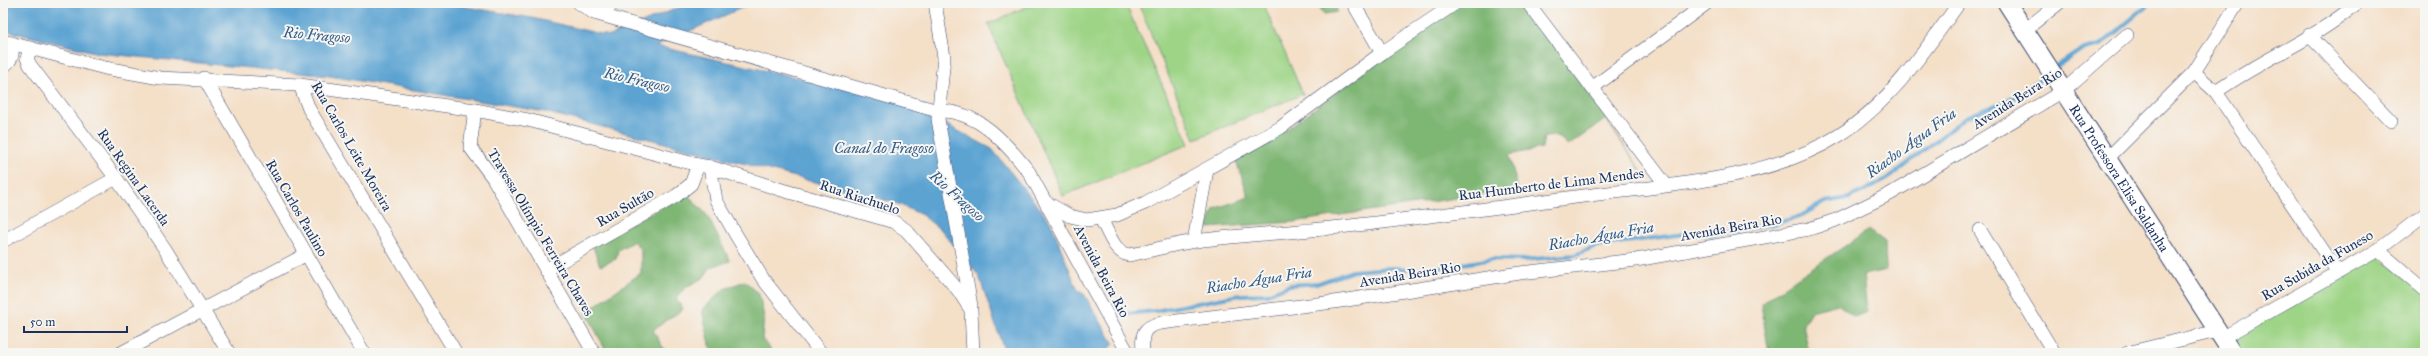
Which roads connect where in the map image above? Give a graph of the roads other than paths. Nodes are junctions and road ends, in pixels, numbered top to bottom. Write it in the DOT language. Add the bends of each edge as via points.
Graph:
graph roads {
  1 [pos="579,3"];
  2 [pos="616,3"];
  3 [pos="935,3"];
  4 [pos="1353,3"];
  5 [pos="1456,3"];
  6 [pos="1528,3"];
  7 [pos="1707,3"];
  8 [pos="1959,3"];
  9 [pos="2007,3"];
  10 [pos="2059,3"];
  11 [pos="2238,3"];
  12 [pos="2357,3"];
  13 [pos="594,13"];
  14 [pos="2025,30"];
  15 [pos="2127,35"];
  16 [pos="2310,35"];
  17 [pos="8,42"];
  18 [pos="30,48"];
  19 [pos="1382,53"];
  20 [pos="3,66"];
  21 [pos="2194,72"];
  22 [pos="204,78"];
  23 [pos="300,85"];
  24 [pos="1592,88"];
  25 [pos="2061,89"];
  26 [pos="2216,92"];
  27 [pos="475,110"];
  28 [pos="938,115"];
  29 [pos="2390,121"];
  30 [pos="2107,159"];
  31 [pos="704,166"];
  32 [pos="1208,170"];
  33 [pos="116,178"];
  34 [pos="1666,185"];
  35 [pos="1047,203"];
  36 [pos="2425,214"];
  37 [pos="1101,219"];
  38 [pos="1980,230"];
  39 [pos="3,241"];
  40 [pos="1194,241"];
  41 [pos="2378,250"];
  42 [pos="305,255"];
  43 [pos="546,270"];
  44 [pos="2337,271"];
  45 [pos="2425,290"];
  46 [pos="203,310"];
  47 [pos="971,310"];
  48 [pos="2220,334"];
  49 [pos="121,353"];
  50 [pos="229,353"];
  51 [pos="364,353"];
  52 [pos="456,353"];
  53 [pos="594,353"];
  54 [pos="821,353"];
  55 [pos="973,353"];
  56 [pos="1128,353"];
  57 [pos="1143,353"];
  58 [pos="2054,353"];
  59 [pos="2127,353"];
  60 [pos="2232,353"];
  1 -- 13 [label="street, Avenida Beira Rio"];
  2 -- 13 [label="street"];
  3 -- 28 [label="street" via="944,57"];
  4 -- 19 [label="street"];
  5 -- 19 [label="street"];
  6 -- 24 [label="street"];
  7 -- 24 [label="street"];
  8 -- 34 [label="street, Rua Humberto de Lima Mendes" via="1926,48 1879,103 1837,136 1810,151 1768,166"];
  9 -- 14 [label="street, Rua Professora Elisa Saldanha"];
  10 -- 14 [label="street"];
  11 -- 21 [label="street"];
  12 -- 16 [label="street"];
  13 -- 28 [label="street, Avenida Beira Rio" via="682,37"];
  14 -- 25 [label="street, Rua Professora Elisa Saldanha"];
  15 -- 25 [label="street, Avenida Beira Rio"];
  16 -- 26 [label="street"];
  16 -- 29 [label="street"];
  17 -- 18 [label="street"];
  17 -- 20 [label="street" via="13,55 8,64"];
  18 -- 22 [label="street, Rua Carlos Leite Moreira" via="105,68 160,78"];
  18 -- 33 [label="street, Rua Regina Lacerda" via="26,58 30,65"];
  19 -- 32 [label="street" via="1280,128"];
  21 -- 26 [label="street"];
  21 -- 30 [label="street"];
  22 -- 23 [label="street, Rua Carlos Leite Moreira"];
  22 -- 42 [label="street, Rua Carlos Paulino"];
  23 -- 27 [label="street"];
  23 -- 52 [label="street, Rua Carlos Leite Moreira" via="309,109"];
  24 -- 34 [label="street"];
  25 -- 30 [label="street, Rua Professora Elisa Saldanha"];
  25 -- 57 [label="street, Avenida Beira Rio" via="1890,194 1836,220 1809,229 1636,260 1520,273 1334,302 1161,323 1148,326 1144,331"];
  26 -- 44 [label="street"];
  27 -- 31 [label="street, Rua Riachuelo" via="543,124"];
  27 -- 43 [label="street, Travessa Olímpio Ferreira Chaves" via="470,147 493,178"];
  28 -- 35 [label="street, Avenida Beira Rio" via="950,110 969,117 992,132 1008,146 1029,172"];
  28 -- 47 [label="street"];
  30 -- 48 [label="street, Rua Professora Elisa Saldanha"];
  31 -- 43 [label="street, Rua Sultão" via="692,184 676,196"];
  31 -- 47 [label="street, Rua Riachuelo" via="894,222 906,230 958,290"];
  31 -- 54 [label="street" via="716,200 763,279"];
  32 -- 37 [label="street" via="1145,203"];
  32 -- 40 [label="street"];
  33 -- 39 [label="street"];
  33 -- 46 [label="street, Rua Regina Lacerda"];
  34 -- 40 [label="street, Rua Humberto de Lima Mendes" via="1332,228"];
  35 -- 37 [label="street" via="1079,219"];
  35 -- 56 [label="street, Avenida Beira Rio"];
  36 -- 41 [label="street, Rua Subida da Funeso"];
  37 -- 40 [label="street, Rua Humberto de Lima Mendes" via="1116,246 1128,255"];
  38 -- 58 [label="street"];
  41 -- 44 [label="street, Rua Subida da Funeso"];
  41 -- 45 [label="street"];
  42 -- 46 [label="street"];
  42 -- 51 [label="street, Rua Carlos Paulino"];
  43 -- 53 [label="street, Travessa Olímpio Ferreira Chaves"];
  44 -- 48 [label="street, Rua Subida da Funeso"];
  46 -- 49 [label="street"];
  46 -- 50 [label="street, Rua Regina Lacerda"];
  47 -- 55 [label="street"];
  48 -- 59 [label="street, Rua Subida da Funeso"];
  48 -- 60 [label="street, Rua Professora Elisa Saldanha"];
}
